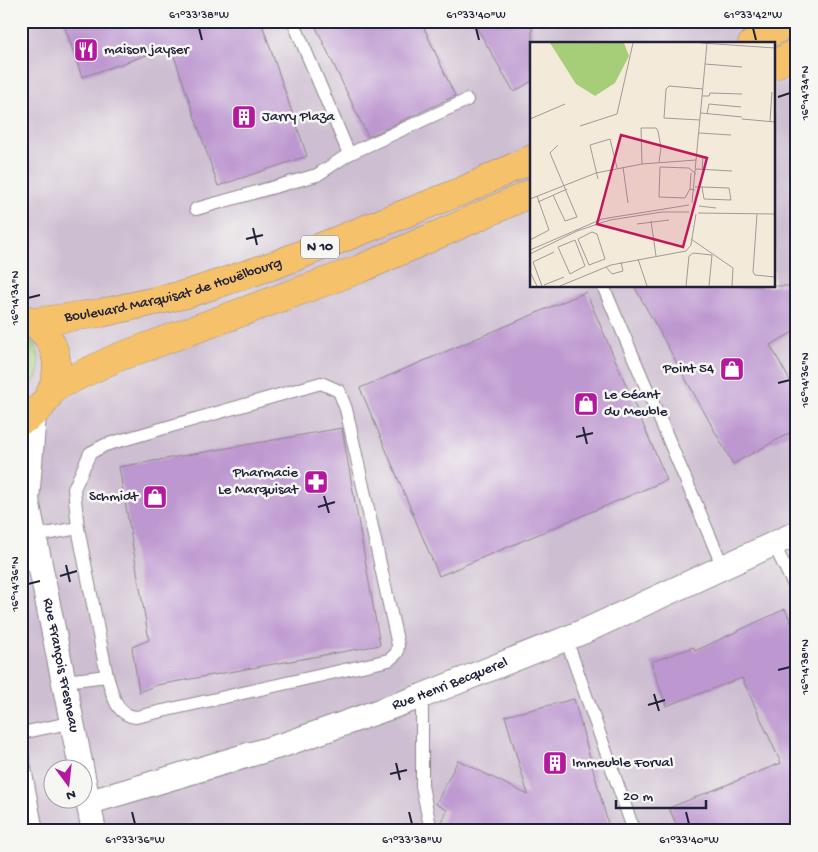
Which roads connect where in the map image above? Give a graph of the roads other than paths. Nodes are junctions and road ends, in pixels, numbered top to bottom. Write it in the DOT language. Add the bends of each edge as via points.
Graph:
graph roads {
  1 [pos="293,21"];
  2 [pos="791,21"];
  3 [pos="755,42"];
  4 [pos="797,52"];
  5 [pos="776,64"];
  6 [pos="467,100"];
  7 [pos="349,154"];
  8 [pos="530,160"];
  9 [pos="530,194"];
  10 [pos="196,209"];
  11 [pos="604,288"];
  12 [pos="27,320"];
  13 [pos="54,387"];
  14 [pos="27,418"];
  15 [pos="24,495"];
  16 [pos="78,528"];
  17 [pos="797,532"];
  18 [pos="35,536"];
  19 [pos="773,544"];
  20 [pos="31,564"];
  21 [pos="723,567"];
  22 [pos="797,591"];
  23 [pos="566,639"];
  24 [pos="107,676"];
  25 [pos="66,681"];
  26 [pos="422,696"];
  27 [pos="74,722"];
  28 [pos="21,733"];
  29 [pos="21,747"];
  30 [pos="82,760"];
  31 [pos="92,801"];
  32 [pos="91,810"];
  33 [pos="37,831"];
  34 [pos="94,831"];
  35 [pos="431,831"];
  36 [pos="634,831"];
  1 -- 7 [label="lane"];
  2 -- 3 [label="main road"];
  4 -- 5 [label="main road"];
  6 -- 7 [label="lane"];
  7 -- 10 [label="lane" via="317,175"];
  8 -- 12 [label="main road, Boulevard Marquisat de Houëlbourg / N 10" via="462,191 286,260 187,294 101,313"];
  9 -- 13 [label="main road, N 10" via="360,269 116,358"];
  11 -- 21 [label="lane"];
  12 -- 13 [label="main road" via="46,335 55,351 58,369"];
  13 -- 14 [label="main road" via="46,402"];
  14 -- 15 [label="street, Rue François Fresneau"];
  15 -- 18 [label="street, Rue François Fresneau"];
  16 -- 18 [label="lane"];
  16 -- 24 [label="lane"];
  16 -- 24 [label="lane" via="74,489 90,454 105,445 321,383 339,391 346,408 398,645 397,654 389,660 136,717 126,716 118,708"];
  17 -- 19 [label="street, Rue Henri Becquerel"];
  18 -- 20 [label="street, Rue François Fresneau"];
  19 -- 21 [label="street, Rue Henri Becquerel"];
  19 -- 22 [label="lane"];
  20 -- 25 [label="street, Rue François Fresneau"];
  21 -- 23 [label="street, Rue Henri Becquerel"];
  23 -- 26 [label="street, Rue Henri Becquerel"];
  23 -- 36 [label="lane"];
  24 -- 25 [label="lane"];
  25 -- 27 [label="street, Rue François Fresneau"];
  26 -- 31 [label="street, Rue Henri Becquerel" via="286,744"];
  26 -- 35 [label="lane" via="422,786"];
  27 -- 28 [label="lane"];
  27 -- 30 [label="street, Rue François Fresneau"];
  29 -- 33 [label="lane"];
  32 -- 34 [label="street, Rue François Fresneau"];
}
